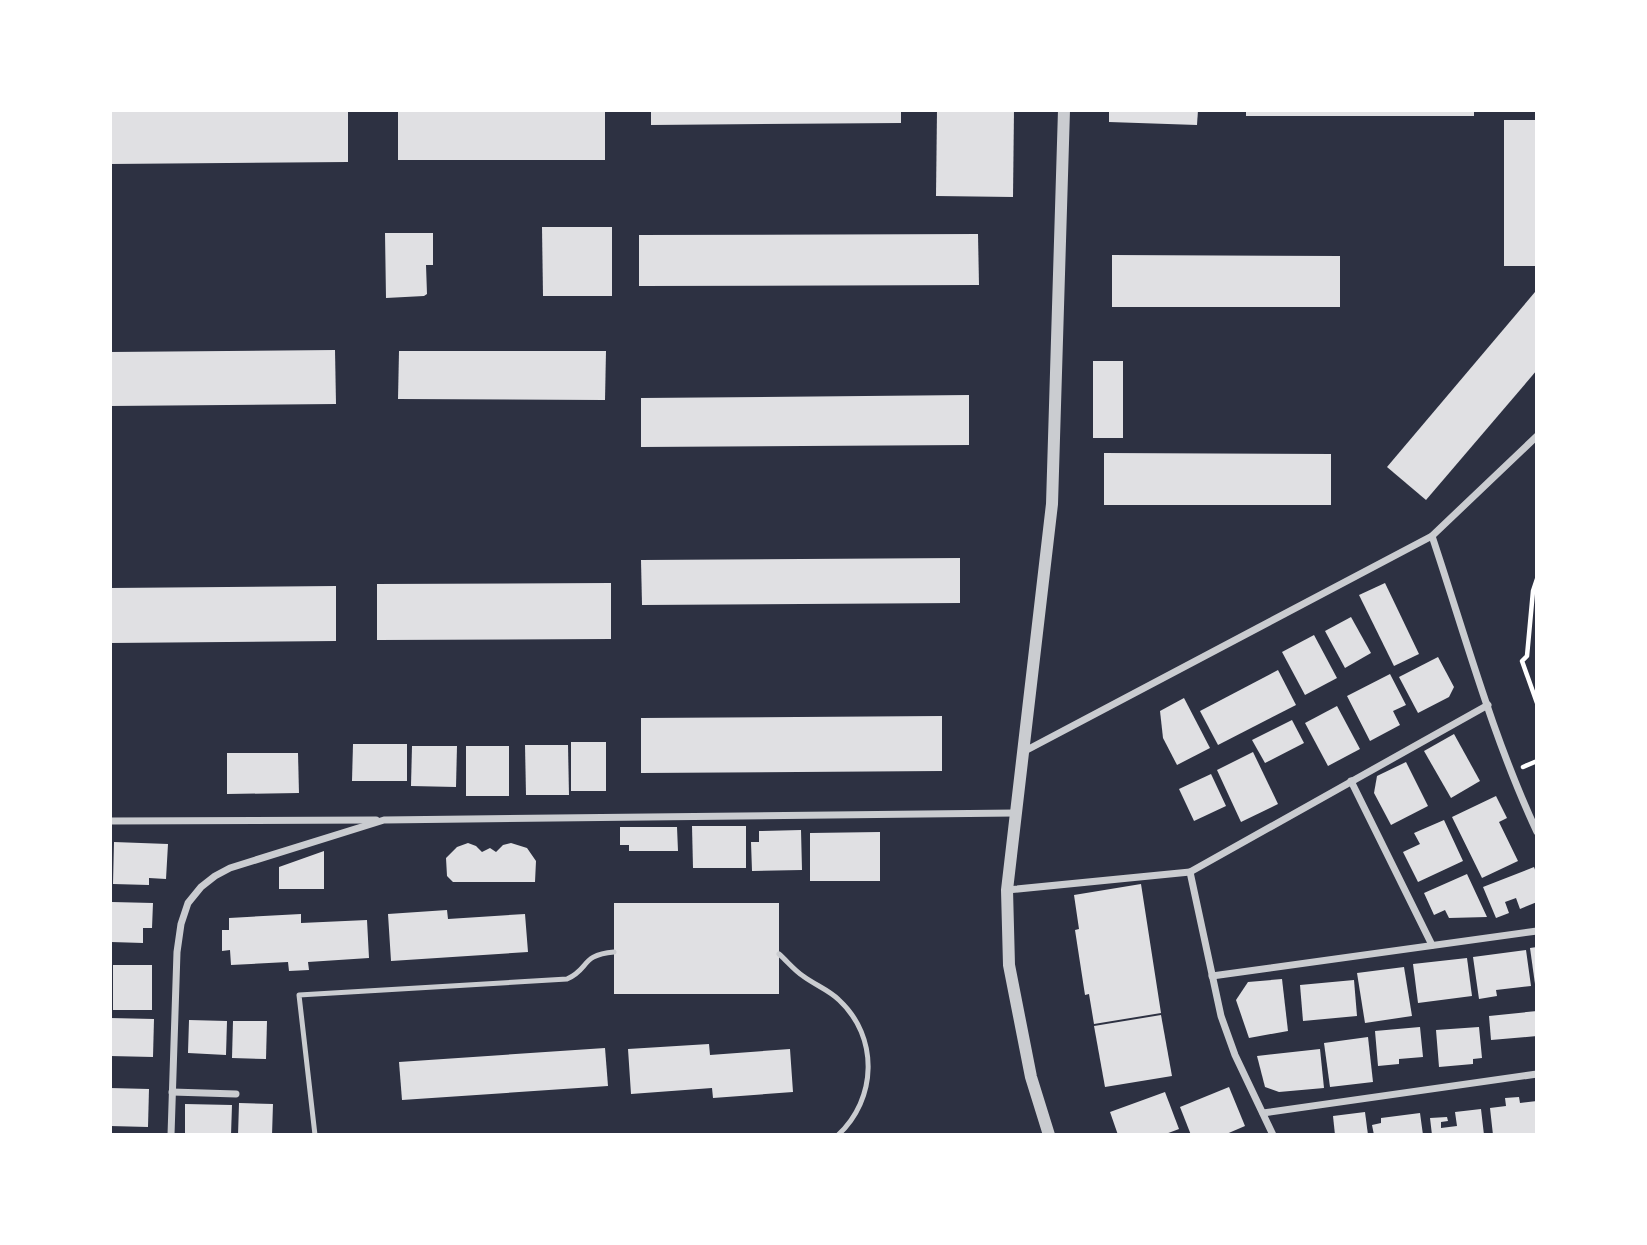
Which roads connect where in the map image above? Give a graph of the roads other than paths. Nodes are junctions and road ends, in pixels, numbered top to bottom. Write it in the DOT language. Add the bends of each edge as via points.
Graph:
graph roads {
  1 [pos="1064,110"];
  2 [pos="1537,436"];
  3 [pos="1432,536"];
  4 [pos="1488,705"];
  5 [pos="1023,752"];
  6 [pos="1351,781"];
  7 [pos="1016,813"];
  8 [pos="384,820"];
  9 [pos="110,821"];
  10 [pos="1537,832"];
  11 [pos="1191,872"];
  12 [pos="1007,890"];
  13 [pos="1537,931"];
  14 [pos="1432,946"];
  15 [pos="614,952"];
  16 [pos="779,954"];
  17 [pos="1212,976"];
  18 [pos="1537,1074"];
  19 [pos="172,1092"];
  20 [pos="236,1094"];
  21 [pos="1262,1113"];
  22 [pos="171,1135"];
  23 [pos="315,1135"];
  24 [pos="838,1135"];
  25 [pos="1049,1135"];
  26 [pos="1273,1135"];
  1 -- 5 [label="street" via="1052,503"];
  2 -- 3 [label="street"];
  3 -- 4 [label="street"];
  3 -- 5 [label="street"];
  4 -- 6 [label="street"];
  4 -- 10 [label="street"];
  5 -- 7 [label="street"];
  6 -- 11 [label="street"];
  6 -- 14 [label="street"];
  7 -- 8 [label="street"];
  7 -- 12 [label="street"];
  8 -- 9 [label="street"];
  8 -- 19 [label="street" via="230,868 201,887 188,903 178,937"];
  11 -- 12 [label="street"];
  11 -- 17 [label="street"];
  12 -- 25 [label="street" via="1009,965 1031,1077"];
  13 -- 14 [label="street"];
  14 -- 17 [label="street"];
  15 -- 23 [label="lane" via="596,955 567,979 299,995"];
  16 -- 24 [label="lane" via="840,1000 866,1043 870,1064 864,1094"];
  17 -- 21 [label="street" via="1235,1055"];
  18 -- 21 [label="street"];
  19 -- 20 [label="street"];
  19 -- 22 [label="street"];
  21 -- 26 [label="street"];
}
